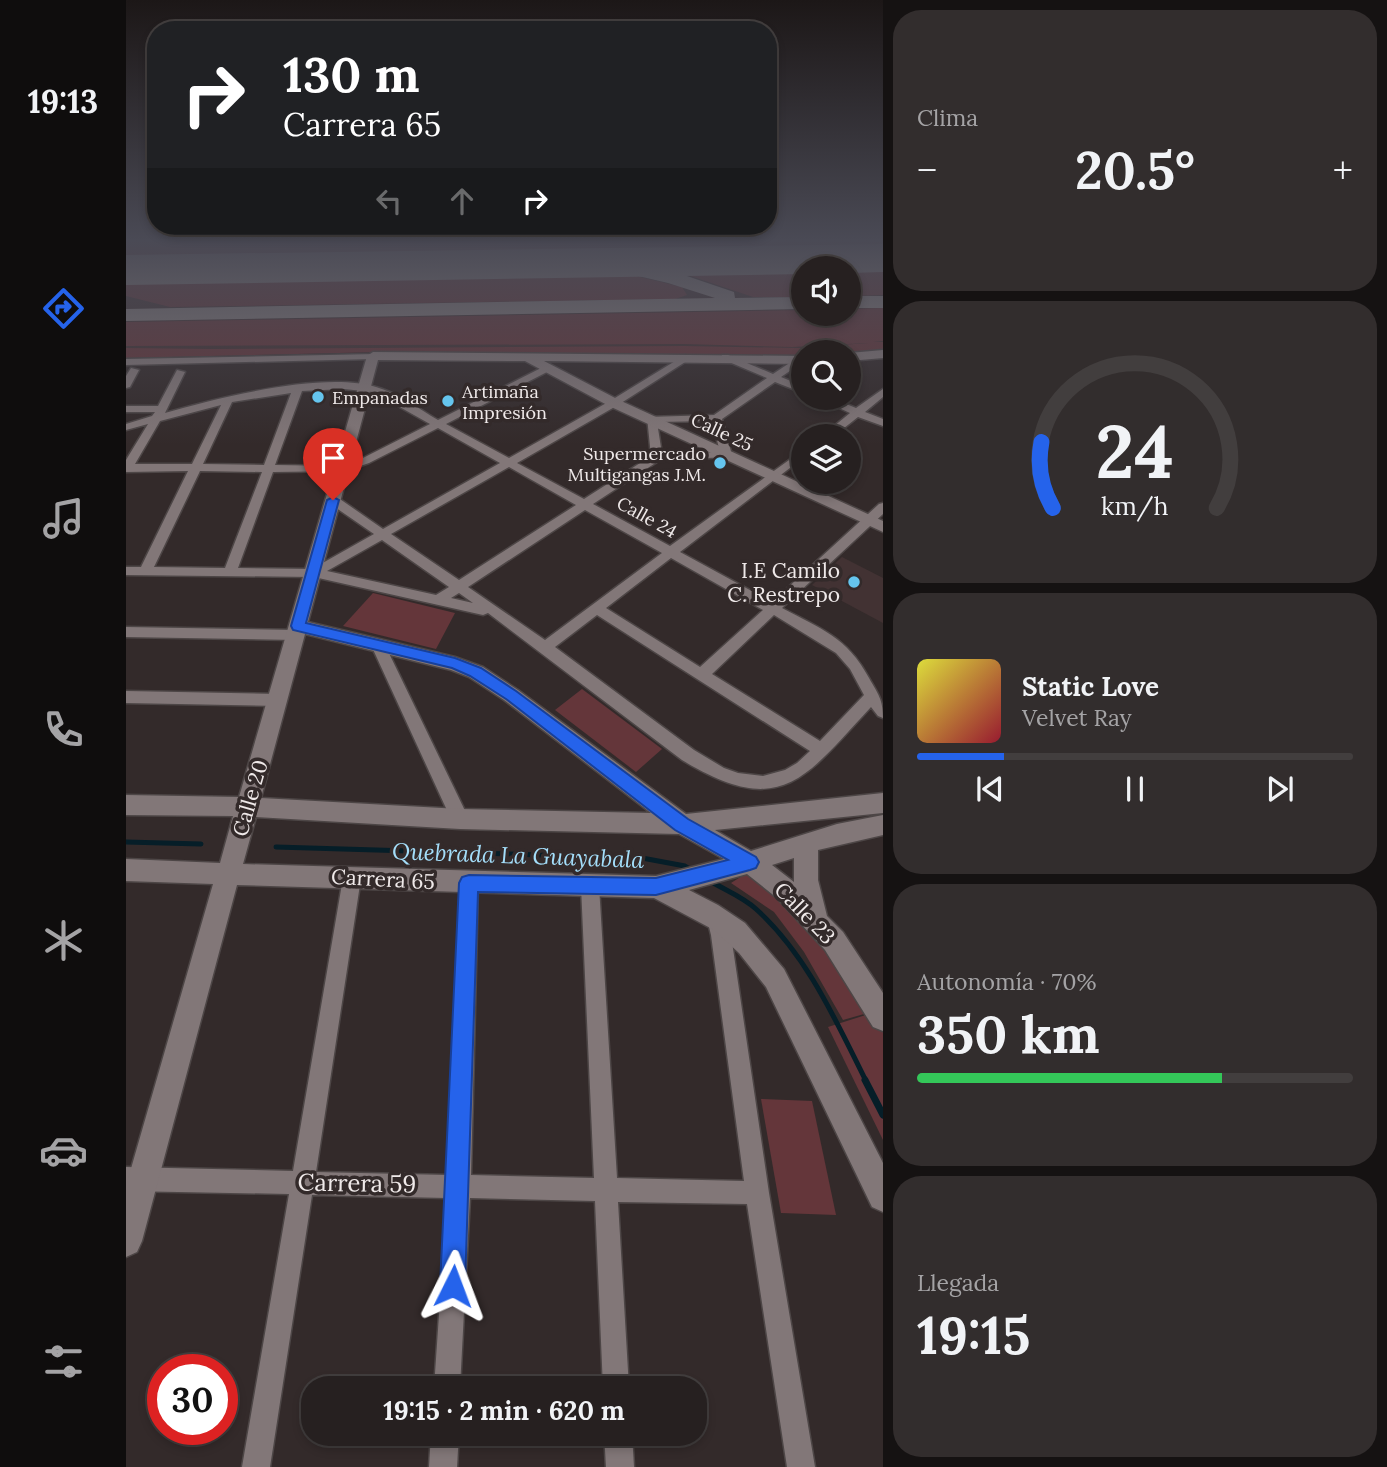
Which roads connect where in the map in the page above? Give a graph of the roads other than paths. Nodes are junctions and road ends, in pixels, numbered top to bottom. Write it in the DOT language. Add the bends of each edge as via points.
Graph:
graph roads {
  1 [pos="883,354"];
  2 [pos="861,355"];
  3 [pos="373,356"];
  4 [pos="688,357"];
  5 [pos="725,357"];
  6 [pos="528,359"];
  7 [pos="568,359"];
  8 [pos="791,360"];
  9 [pos="130,366"];
  10 [pos="791,367"];
  11 [pos="546,369"];
  12 [pos="180,372"];
  13 [pos="774,379"];
  14 [pos="126,385"];
  15 [pos="791,385"];
  16 [pos="365,386"];
  17 [pos="298,388"];
  18 [pos="883,392"];
  19 [pos="229,398"];
  20 [pos="614,402"];
  21 [pos="126,409"];
  22 [pos="851,410"];
  23 [pos="858,413"];
  24 [pos="160,414"];
  25 [pos="716,418"];
  26 [pos="651,419"];
  27 [pos="883,423"];
  28 [pos="438,424"];
  29 [pos="843,424"];
  30 [pos="126,427"];
  31 [pos="726,454"];
  32 [pos="657,457"];
  33 [pos="508,462"];
  34 [pos="791,462"];
  35 [pos="197,467"];
  36 [pos="127,468"];
  37 [pos="268,468"];
  38 [pos="342,469"];
  39 [pos="772,476"];
  40 [pos="333,500"];
  41 [pos="585,504"];
  42 [pos="883,508"];
  43 [pos="869,520"];
  44 [pos="883,527"];
  45 [pos="382,535"];
  46 [pos="670,552"];
  47 [pos="126,571"];
  48 [pos="146,571"];
  49 [pos="230,573"];
  50 [pos="314,573"];
  51 [pos="457,587"];
  52 [pos="440,599"];
  53 [pos="596,608"];
  54 [pos="773,608"];
  55 [pos="498,613"];
  56 [pos="297,630"];
  57 [pos="126,632"];
  58 [pos="378,645"];
  59 [pos="545,647"];
  60 [pos="702,674"];
  61 [pos="877,695"];
  62 [pos="126,697"];
  63 [pos="278,700"];
  64 [pos="883,712"];
  65 [pos="821,751"];
  66 [pos="883,803"];
  67 [pos="126,805"];
  68 [pos="248,807"];
  69 [pos="460,819"];
  70 [pos="682,824"];
  71 [pos="883,825"];
  72 [pos="806,844"];
  73 [pos="750,862"];
  74 [pos="126,870"];
  75 [pos="227,872"];
  76 [pos="352,878"];
  77 [pos="469,883"];
  78 [pos="668,884"];
  79 [pos="590,887"];
  80 [pos="714,913"];
  81 [pos="816,919"];
  82 [pos="883,1017"];
  83 [pos="134,1180"];
  84 [pos="302,1182"];
  85 [pos="459,1185"];
  86 [pos="606,1190"];
  87 [pos="757,1193"];
  88 [pos="883,1196"];
  89 [pos="126,1241"];
  90 [pos="448,1376"];
  91 [pos="615,1376"];
  92 [pos="444,1446"];
  93 [pos="619,1446"];
  94 [pos="256,1467"];
  95 [pos="443,1467"];
  96 [pos="620,1467"];
  97 [pos="801,1467"];
  1 -- 2 [label="street"];
  3 -- 6 [label="street"];
  3 -- 9 [label="street"];
  3 -- 16 [label="street, Calle 20"];
  4 -- 5 [label="street"];
  4 -- 7 [label="street"];
  4 -- 20 [label="street"];
  5 -- 8 [label="street"];
  5 -- 13 [label="street"];
  6 -- 7 [label="street"];
  6 -- 11 [label="street, Calle 25"];
  7 -- 11 [label="street"];
  9 -- 14 [label="street"];
  10 -- 13 [label="street"];
  11 -- 20 [label="street, Calle 25"];
  11 -- 28 [label="street"];
  12 -- 24 [label="street"];
  13 -- 15 [label="street"];
  13 -- 25 [label="street"];
  16 -- 17 [label="street"];
  16 -- 28 [label="street, Calle 24"];
  16 -- 38 [label="street, Calle 20"];
  17 -- 19 [label="street"];
  17 -- 37 [label="street"];
  18 -- 23 [label="street"];
  19 -- 24 [label="street"];
  19 -- 35 [label="street"];
  20 -- 26 [label="street, Calle 25"];
  20 -- 33 [label="street"];
  21 -- 24 [label="street"];
  22 -- 23 [label="street"];
  23 -- 27 [label="street"];
  23 -- 29 [label="street"];
  24 -- 30 [label="street"];
  24 -- 36 [label="street"];
  25 -- 26 [label="street"];
  25 -- 31 [label="street"];
  26 -- 31 [label="street, Calle 25"];
  26 -- 32 [label="street"];
  28 -- 33 [label="street, Calle 24"];
  28 -- 38 [label="street"];
  31 -- 32 [label="street"];
  31 -- 39 [label="street, Calle 25"];
  32 -- 41 [label="street"];
  33 -- 41 [label="street, Calle 24"];
  33 -- 45 [label="street"];
  34 -- 39 [label="street"];
  35 -- 36 [label="street"];
  35 -- 37 [label="street"];
  35 -- 48 [label="street"];
  37 -- 38 [label="street"];
  37 -- 49 [label="street"];
  38 -- 40 [label="street, Calle 20"];
  39 -- 43 [label="street, Calle 25"];
  39 -- 46 [label="street"];
  40 -- 45 [label="street"];
  40 -- 50 [label="street, Calle 20"];
  41 -- 46 [label="street, Calle 24"];
  41 -- 51 [label="street"];
  42 -- 43 [label="street"];
  43 -- 44 [label="street, Calle 25"];
  43 -- 54 [label="street"];
  45 -- 50 [label="street"];
  45 -- 51 [label="street"];
  46 -- 53 [label="street"];
  46 -- 54 [label="street, Calle 24"];
  47 -- 48 [label="street"];
  48 -- 49 [label="street"];
  49 -- 50 [label="street"];
  50 -- 52 [label="street"];
  50 -- 56 [label="street, Calle 20"];
  51 -- 52 [label="street"];
  51 -- 55 [label="street"];
  52 -- 55 [label="street"];
  53 -- 59 [label="street"];
  53 -- 60 [label="street"];
  54 -- 60 [label="street"];
  54 -- 61 [label="street, Calle 24" via="846,650"];
  55 -- 59 [label="street"];
  56 -- 57 [label="street"];
  56 -- 58 [label="street, Calle 23"];
  56 -- 63 [label="street, Calle 20"];
  58 -- 69 [label="street"];
  58 -- 70 [label="street, Calle 23" via="476,672"];
  59 -- 65 [label="street" via="705,767 738,780 763,783 789,776"];
  60 -- 65 [label="street"];
  61 -- 64 [label="street, Calle 24"];
  61 -- 65 [label="street"];
  62 -- 63 [label="street"];
  63 -- 68 [label="street, Calle 20"];
  66 -- 70 [label="street"];
  67 -- 68 [label="street"];
  68 -- 69 [label="street"];
  68 -- 75 [label="street, Calle 20"];
  69 -- 70 [label="street"];
  70 -- 73 [label="street, Calle 23"];
  71 -- 72 [label="street, Carrera 65"];
  72 -- 73 [label="street, Carrera 65"];
  72 -- 81 [label="street" via="806,880"];
  73 -- 78 [label="street, Carrera 65"];
  73 -- 81 [label="street, Calle 23"];
  74 -- 75 [label="street, Carrera 65"];
  75 -- 76 [label="street, Carrera 65"];
  75 -- 83 [label="street, Calle 20"];
  76 -- 77 [label="street, Carrera 65"];
  76 -- 84 [label="street"];
  77 -- 79 [label="street, Carrera 65"];
  77 -- 85 [label="street"];
  78 -- 79 [label="street, Carrera 65"];
  78 -- 80 [label="street"];
  79 -- 86 [label="street"];
  80 -- 87 [label="street" via="721,935"];
  80 -- 88 [label="street" via="737,931 775,978"];
  81 -- 82 [label="street, Calle 23"];
  83 -- 84 [label="street, Carrera 59"];
  83 -- 89 [label="street, Calle 20"];
  84 -- 85 [label="street, Carrera 59"];
  84 -- 94 [label="street"];
  85 -- 86 [label="street, Carrera 59"];
  85 -- 90 [label="street"];
  86 -- 87 [label="street, Carrera 59"];
  86 -- 91 [label="street"];
  87 -- 97 [label="street"];
  92 -- 95 [label="street"];
  93 -- 96 [label="street"];
}
